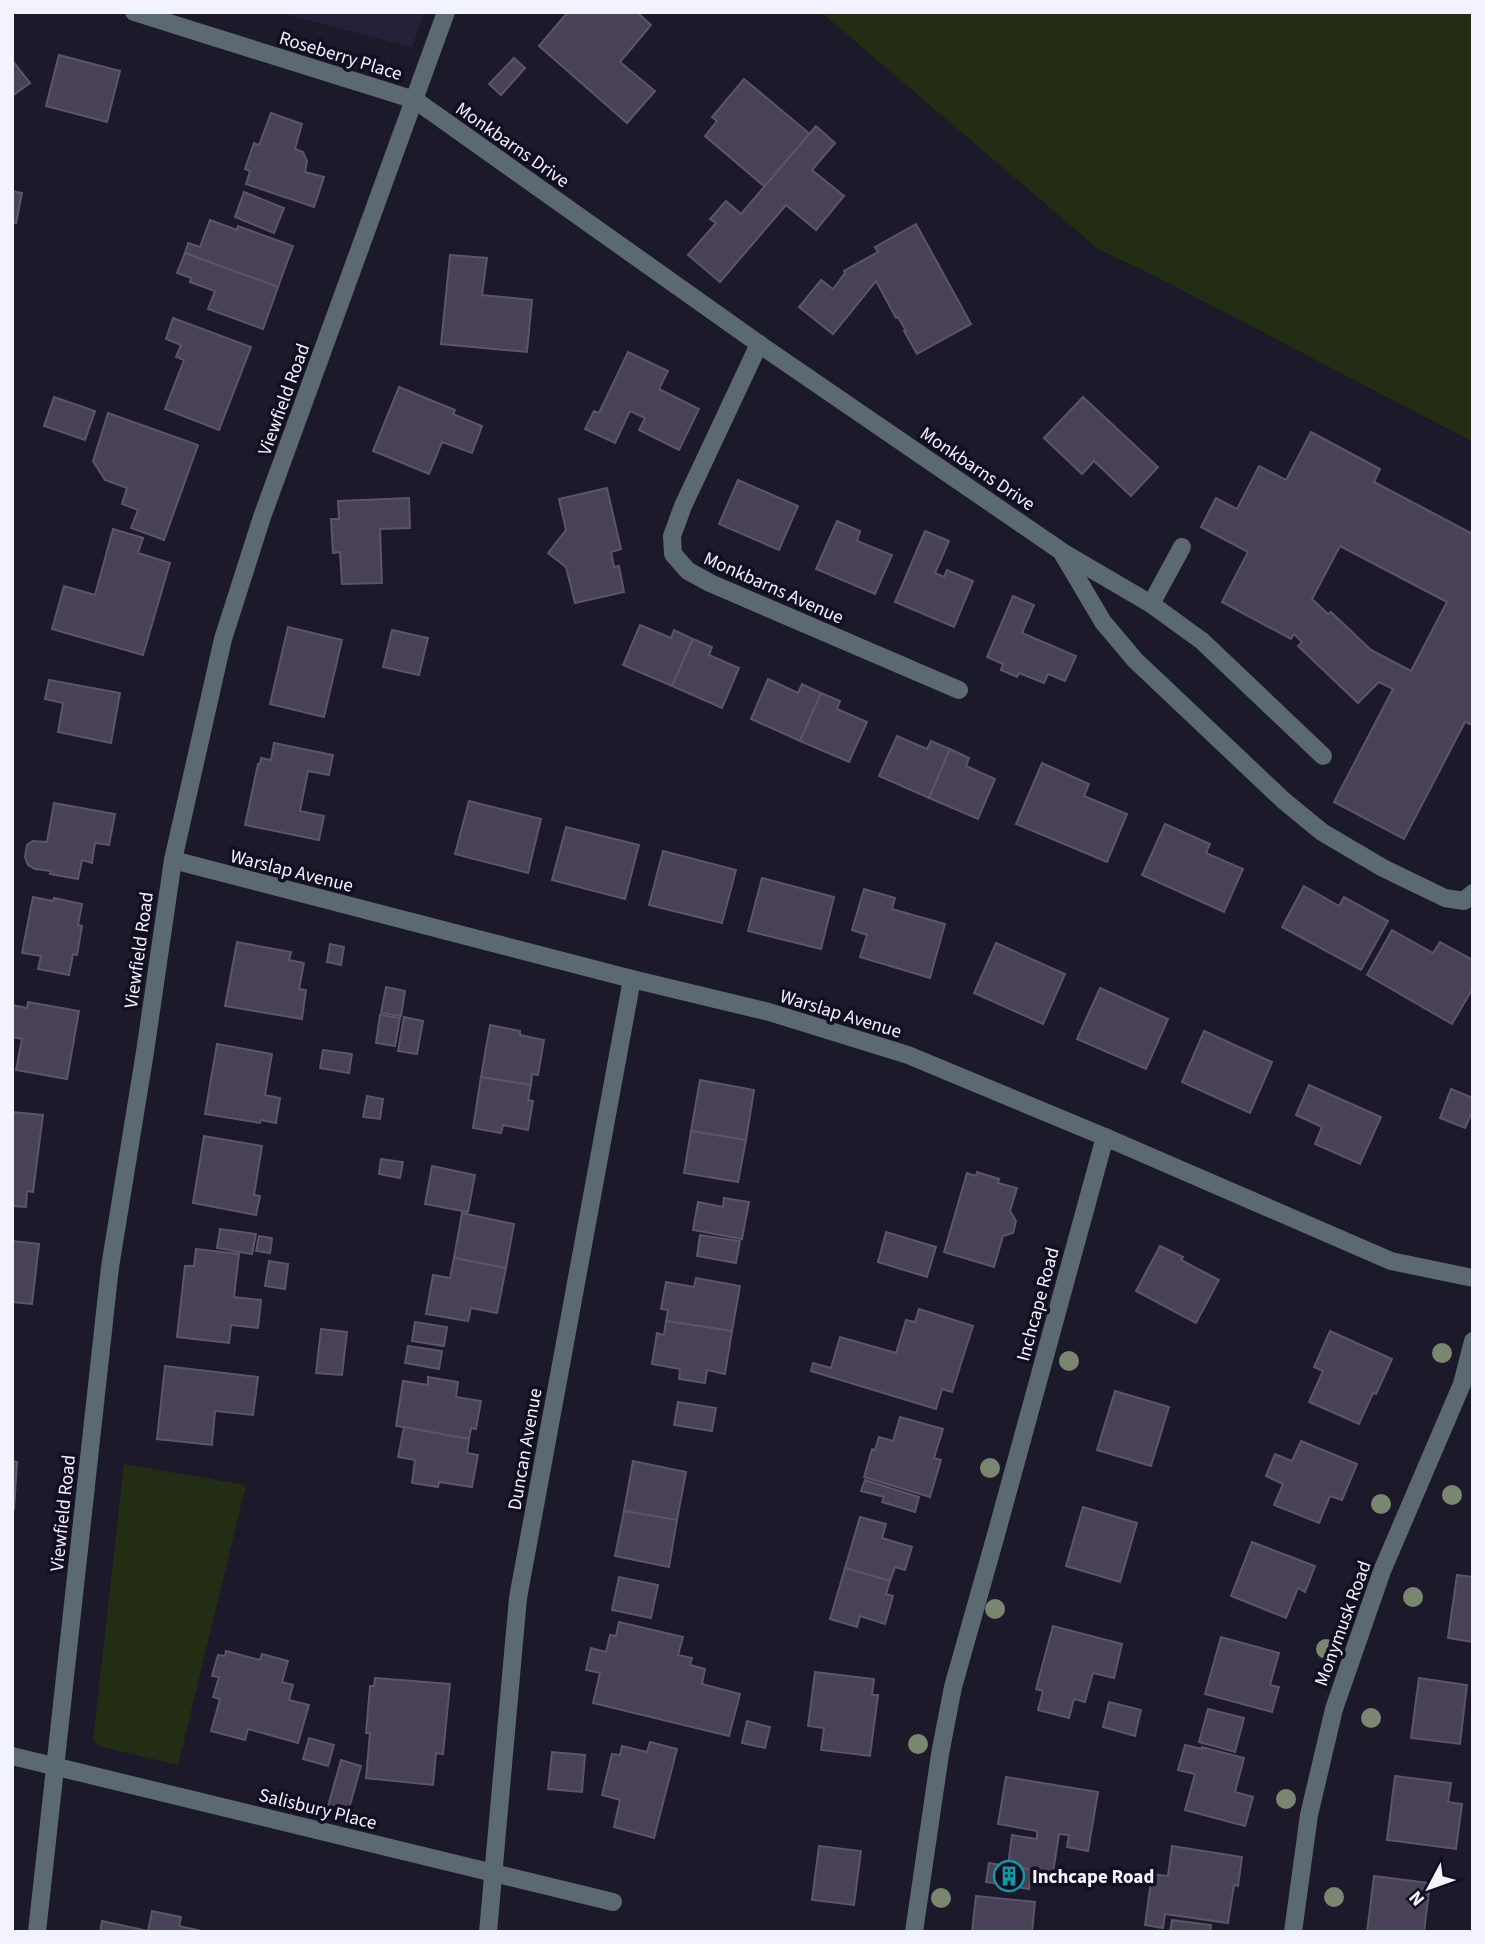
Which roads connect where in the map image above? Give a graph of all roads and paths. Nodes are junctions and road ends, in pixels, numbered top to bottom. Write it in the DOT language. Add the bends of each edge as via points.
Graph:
graph roads {
  1 [pos="134,12"];
  2 [pos="446,12"];
  3 [pos="415,100"];
  4 [pos="759,344"];
  5 [pos="1182,547"];
  6 [pos="1061,551"];
  7 [pos="1151,604"];
  8 [pos="959,690"];
  9 [pos="1323,756"];
  10 [pos="173,860"];
  11 [pos="1473,893"];
  12 [pos="632,979"];
  13 [pos="1105,1138"];
  14 [pos="1473,1278"];
  15 [pos="1473,1341"];
  16 [pos="12,1756"];
  17 [pos="55,1766"];
  18 [pos="495,1873"];
  19 [pos="613,1902"];
  20 [pos="37,1932"];
  21 [pos="488,1932"];
  22 [pos="914,1932"];
  23 [pos="1293,1932"];
  1 -- 3 [label="street, Roseberry Place"];
  2 -- 3 [label="street, Viewfield Road"];
  3 -- 4 [label="street, Monkbarns Drive"];
  3 -- 10 [label="street, Viewfield Road" via="262,517 223,639"];
  4 -- 6 [label="street, Monkbarns Drive"];
  4 -- 8 [label="street, Monkbarns Avenue" via="683,506 672,536 673,554 688,571 710,583"];
  5 -- 7 [label="street"];
  6 -- 7 [label="street"];
  6 -- 11 [label="street, Monkbarns Drive" via="1103,622 1135,660 1293,808 1322,832 1445,898 1464,901"];
  7 -- 9 [label="street" via="1202,641"];
  10 -- 12 [label="street, Warslap Avenue"];
  10 -- 17 [label="street, Viewfield Road" via="110,1267"];
  12 -- 13 [label="street, Warslap Avenue" via="769,1012 908,1055"];
  12 -- 18 [label="street, Duncan Avenue" via="518,1598"];
  13 -- 14 [label="street, Warslap Avenue" via="1391,1261"];
  13 -- 22 [label="street, Inchcape Road" via="953,1687"];
  15 -- 23 [label="street, Monymusk Road" via="1462,1384 1382,1571 1334,1709 1309,1815"];
  16 -- 17 [label="street, Salisbury Place"];
  17 -- 18 [label="street, Salisbury Place"];
  17 -- 20 [label="street, Viewfield Road"];
  18 -- 19 [label="street, Salisbury Place"];
  18 -- 21 [label="street, Duncan Avenue"];
}
